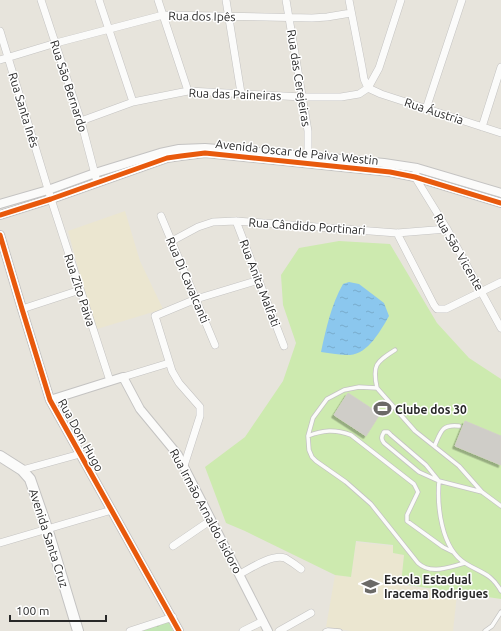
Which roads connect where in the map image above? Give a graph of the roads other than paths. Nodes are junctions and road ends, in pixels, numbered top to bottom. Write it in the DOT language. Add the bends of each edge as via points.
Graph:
graph roads {
  1 [pos="41,0"];
  2 [pos="99,0"];
  3 [pos="158,0"];
  4 [pos="226,0"];
  5 [pos="286,0"];
  6 [pos="349,0"];
  7 [pos="401,0"];
  8 [pos="462,0"];
  9 [pos="351,13"];
  10 [pos="163,15"];
  11 [pos="228,16"];
  12 [pos="290,17"];
  13 [pos="109,29"];
  14 [pos="0,31"];
  15 [pos="56,43"];
  16 [pos="8,58"];
  17 [pos="0,60"];
  18 [pos="501,67"];
  19 [pos="368,88"];
  20 [pos="188,91"];
  21 [pos="241,93"];
  22 [pos="303,97"];
  23 [pos="133,102"];
  24 [pos="426,109"];
  25 [pos="81,120"];
  26 [pos="482,127"];
  27 [pos="501,133"];
  28 [pos="205,151"];
  29 [pos="309,160"];
  30 [pos="417,168"];
  31 [pos="95,173"];
  32 [pos="416,177"];
  33 [pos="97,182"];
  34 [pos="48,190"];
  35 [pos="501,193"];
  36 [pos="51,199"];
  37 [pos="501,202"];
  38 [pos="0,204"];
  39 [pos="0,215"];
  40 [pos="161,216"];
  41 [pos="236,221"];
  42 [pos="447,229"];
  43 [pos="397,233"];
  44 [pos="0,235"];
  45 [pos="172,240"];
  46 [pos="259,280"];
  47 [pos="501,282"];
  48 [pos="80,290"];
  49 [pos="482,292"];
  50 [pos="196,299"];
  51 [pos="22,310"];
  52 [pos="501,328"];
  53 [pos="215,344"];
  54 [pos="284,346"];
  55 [pos="395,350"];
  56 [pos="169,363"];
  57 [pos="122,377"];
  58 [pos="110,381"];
  59 [pos="377,388"];
  60 [pos="50,400"];
  61 [pos="459,426"];
  62 [pos="308,436"];
  63 [pos="434,445"];
  64 [pos="80,454"];
  65 [pos="0,456"];
  66 [pos="184,466"];
  67 [pos="22,470"];
  68 [pos="439,481"];
  69 [pos="482,492"];
  70 [pos="501,506"];
  71 [pos="112,510"];
  72 [pos="211,520"];
  73 [pos="47,528"];
  74 [pos="0,543"];
  75 [pos="173,546"];
  76 [pos="453,552"];
  77 [pos="465,563"];
  78 [pos="301,569"];
  79 [pos="240,574"];
  80 [pos="501,591"];
  81 [pos="501,612"];
  82 [pos="311,613"];
  83 [pos="172,617"];
  84 [pos="263,621"];
  85 [pos="78,631"];
  86 [pos="130,631"];
  87 [pos="179,631"];
  88 [pos="244,631"];
  89 [pos="268,631"];
  90 [pos="279,631"];
  91 [pos="325,631"];
  92 [pos="338,631"];
  93 [pos="485,631"];
  1 -- 15 [label="street, Rua São Bernardo"];
  2 -- 13 [label="street"];
  3 -- 10 [label="street"];
  4 -- 11 [label="street"];
  5 -- 12 [label="street, Rua das Cerejeiras"];
  6 -- 9 [label="street"];
  7 -- 19 [label="street" via="379,68"];
  8 -- 24 [label="street"];
  9 -- 12 [label="street, Rua dos Ipês" via="327,17"];
  9 -- 19 [label="street"];
  10 -- 11 [label="street, Rua dos Ipês"];
  10 -- 13 [label="street, Rua dos Ipês"];
  10 -- 20 [label="street"];
  11 -- 12 [label="street, Rua dos Ipês"];
  11 -- 21 [label="street"];
  12 -- 22 [label="street, Rua das Cerejeiras"];
  13 -- 15 [label="street, Rua dos Ipês"];
  13 -- 23 [label="street"];
  14 -- 16 [label="street, Rua Santa Inês"];
  15 -- 16 [label="street, Rua dos Ipês"];
  15 -- 25 [label="street, Rua São Bernardo"];
  16 -- 17 [label="street, Rua dos Ipês"];
  16 -- 34 [label="street, Rua Santa Inês"];
  18 -- 26 [label="street"];
  19 -- 22 [label="street, Rua das Paineiras" via="350,96"];
  19 -- 24 [label="street, Rua Áustria"];
  20 -- 21 [label="street, Rua das Paineiras"];
  20 -- 23 [label="street, Rua das Paineiras"];
  21 -- 22 [label="street, Rua das Paineiras"];
  22 -- 29 [label="street, Rua das Cerejeiras"];
  23 -- 25 [label="street, Rua das Paineiras"];
  24 -- 26 [label="street, Rua Áustria"];
  25 -- 31 [label="street, Rua São Bernardo"];
  26 -- 27 [label="street, Rua Áustria"];
  28 -- 29 [label="street, Avenida Oscar de Paiva Westin"];
  28 -- 31 [label="street, Avenida Oscar de Paiva Westin" via="179,149"];
  28 -- 33 [label="street, Avenida Oscar de Paiva Westin" via="167,158"];
  29 -- 30 [label="street, Avenida Oscar de Paiva Westin" via="384,163"];
  29 -- 32 [label="street, Avenida Oscar de Paiva Westin"];
  30 -- 32 [label="street"];
  30 -- 35 [label="street, Avenida Oscar de Paiva Westin"];
  31 -- 33 [label="street, Rua São Bernardo"];
  31 -- 34 [label="street, Avenida Oscar de Paiva Westin"];
  32 -- 37 [label="street, Avenida Oscar de Paiva Westin"];
  32 -- 42 [label="street, Rua São Vicente"];
  33 -- 36 [label="street, Avenida Oscar de Paiva Westin"];
  34 -- 36 [label="street, Rua Santa Inês"];
  34 -- 38 [label="street, Avenida Oscar de Paiva Westin"];
  36 -- 39 [label="street, Avenida Oscar de Paiva Westin"];
  36 -- 48 [label="street, Rua Zito Paiva"];
  40 -- 45 [label="street, Rua Di Cavalcanti"];
  41 -- 43 [label="street, Rua Cândido Portinari"];
  41 -- 45 [label="street, Rua Cândido Portinari" via="212,222"];
  41 -- 46 [label="street, Rua Anita Malfati"];
  42 -- 43 [label="street, Rua Cândido Portinari"];
  42 -- 49 [label="street, Rua São Vicente"];
  43 -- 49 [label="street" via="437,308 446,309"];
  44 -- 51 [label="street, Rua Dom Hugo"];
  45 -- 50 [label="street, Rua Di Cavalcanti"];
  46 -- 50 [label="street"];
  46 -- 54 [label="street, Rua Anita Malfati"];
  47 -- 49 [label="street"];
  48 -- 51 [label="street"];
  48 -- 58 [label="street, Rua Zito Paiva"];
  49 -- 52 [label="street, Rua São Vicente"];
  50 -- 53 [label="street, Rua Di Cavalcanti"];
  50 -- 56 [label="street" via="155,316"];
  51 -- 60 [label="street, Rua Dom Hugo"];
  55 -- 59 [label="lane" via="381,359 375,368"];
  56 -- 57 [label="street"];
  56 -- 66 [label="street" via="179,383 200,407 200,416"];
  57 -- 58 [label="street"];
  57 -- 66 [label="street, Rua Irmão Arnaldo Isidoro" via="140,409 171,445"];
  58 -- 60 [label="street"];
  59 -- 62 [label="lane" via="359,387 344,390 327,399 313,418"];
  59 -- 63 [label="lane" via="415,431"];
  60 -- 64 [label="street, Rua Dom Hugo"];
  61 -- 63 [label="lane" via="446,427"];
  62 -- 76 [label="lane" via="326,430 351,435 414,484 418,492 407,515 407,521"];
  62 -- 77 [label="lane" via="312,457 371,504 422,567 436,570"];
  63 -- 69 [label="lane" via="459,466"];
  64 -- 67 [label="street"];
  64 -- 71 [label="street, Rua Dom Hugo"];
  65 -- 67 [label="main road"];
  66 -- 72 [label="street, Rua Irmão Arnaldo Isidoro"];
  67 -- 73 [label="main road, Avenida Santa Cruz" via="34,488"];
  68 -- 68 [label="lane" via="419,472 384,443 384,432 388,432 426,465"];
  68 -- 69 [label="lane"];
  68 -- 76 [label="lane" via="440,518"];
  69 -- 70 [label="lane"];
  71 -- 73 [label="street"];
  71 -- 83 [label="street, Rua Dom Hugo"];
  72 -- 75 [label="street"];
  72 -- 79 [label="street, Rua Irmão Arnaldo Isidoro"];
  73 -- 74 [label="street"];
  73 -- 85 [label="main road, Avenida Santa Cruz"];
  76 -- 77 [label="lane"];
  77 -- 80 [label="lane" via="496,581"];
  78 -- 79 [label="street" via="279,557 267,560"];
  79 -- 84 [label="street, Rua Irmão Arnaldo Isidoro"];
  81 -- 93 [label="lane" via="492,626"];
  82 -- 90 [label="street"];
  83 -- 86 [label="street"];
  83 -- 87 [label="street, Rua Dom Hugo"];
  84 -- 88 [label="street"];
  84 -- 89 [label="street, Rua Irmão Arnaldo Isidoro"];
  91 -- 92 [label="lane"];
}
